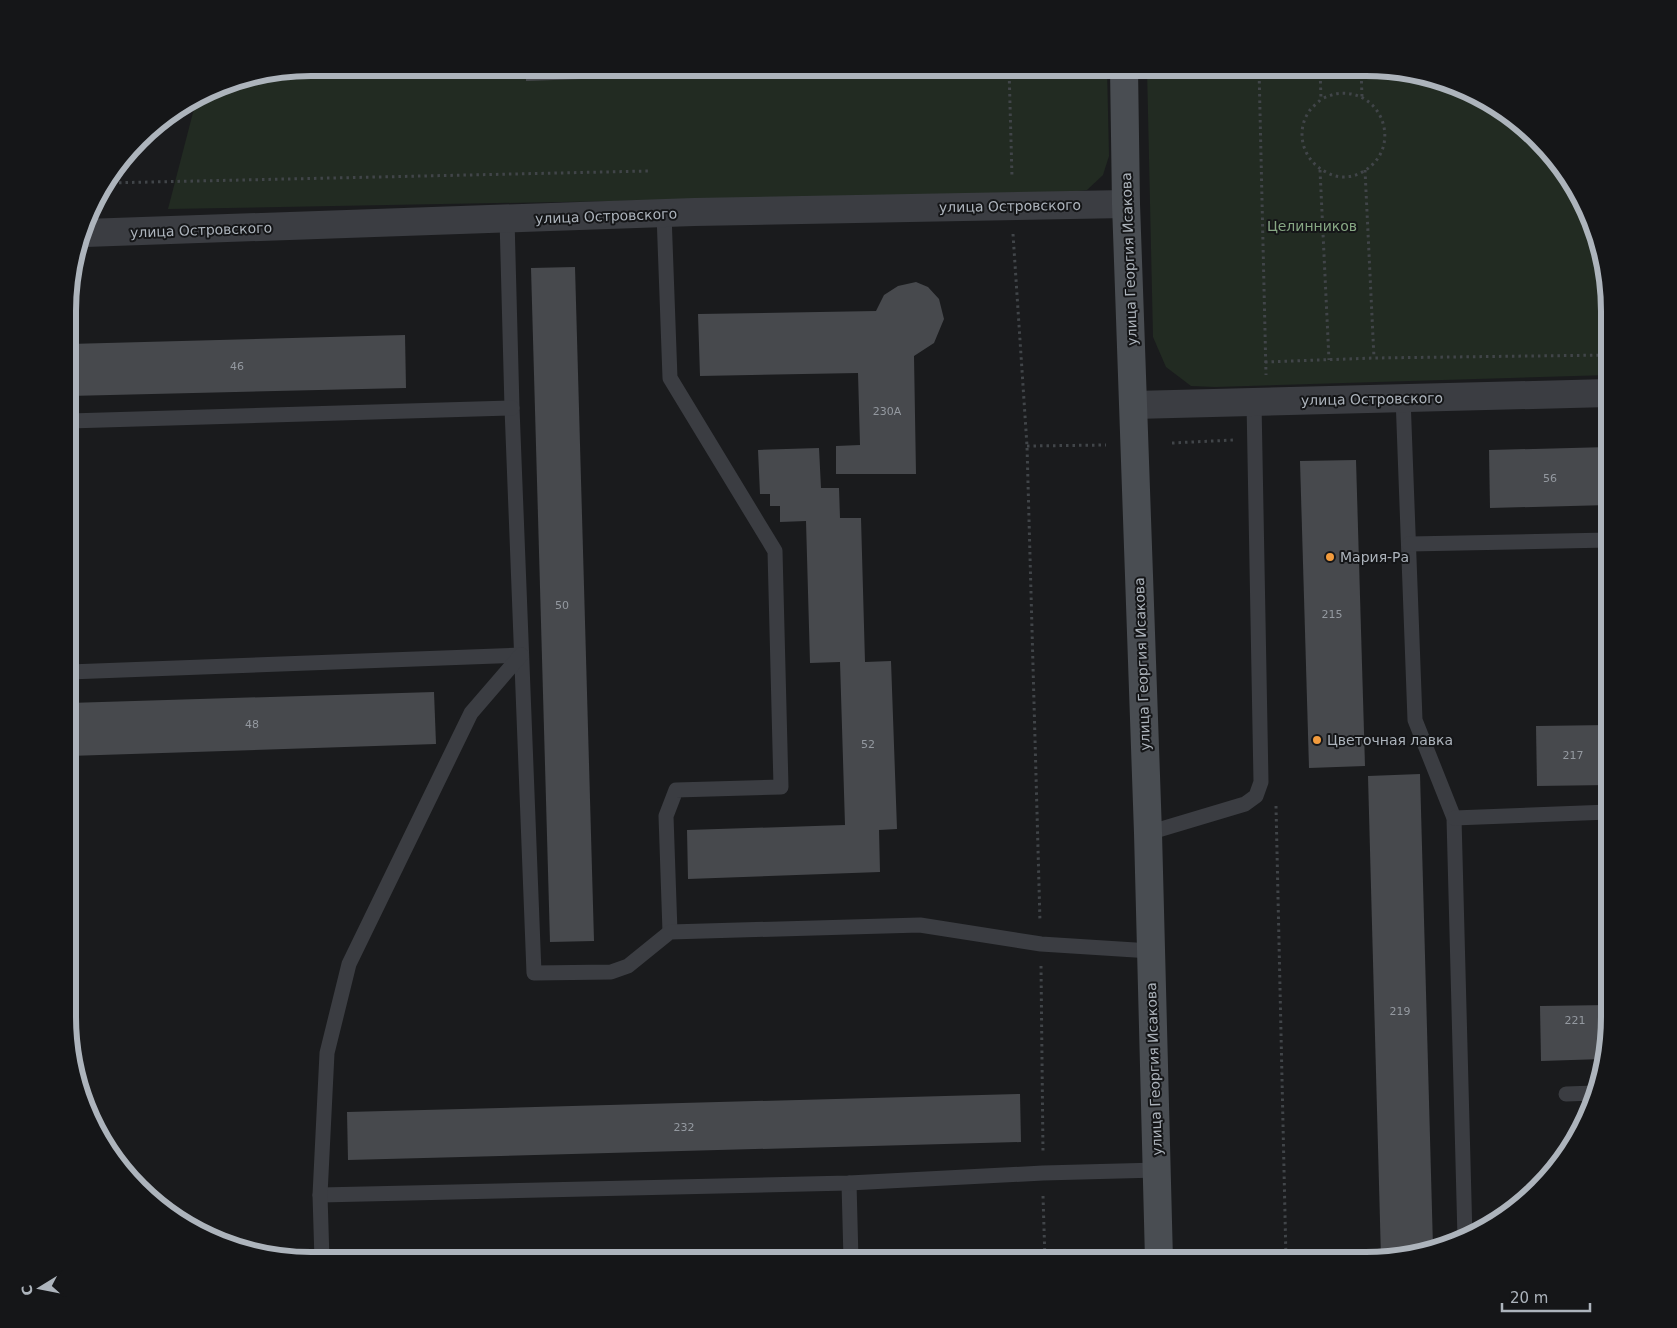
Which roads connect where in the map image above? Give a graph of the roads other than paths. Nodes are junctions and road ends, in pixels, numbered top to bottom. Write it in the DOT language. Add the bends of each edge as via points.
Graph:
graph roads {
  1 [pos="1124,76"];
  2 [pos="1126,204"];
  3 [pos="664,214"];
  4 [pos="507,220"];
  5 [pos="90,234"];
  6 [pos="1601,393"];
  7 [pos="1403,397"];
  8 [pos="1260,401"];
  9 [pos="1134,405"];
  10 [pos="512,408"];
  11 [pos="76,421"];
  12 [pos="1601,540"];
  13 [pos="1409,544"];
  14 [pos="521,655"];
  15 [pos="76,672"];
  16 [pos="1601,812"];
  17 [pos="1454,818"];
  18 [pos="1148,832"];
  19 [pos="670,932"];
  20 [pos="1151,951"];
  21 [pos="1588,1093"];
  22 [pos="1566,1094"];
  23 [pos="1158,1170"];
  24 [pos="849,1182"];
  25 [pos="320,1195"];
  26 [pos="1465,1230"];
  27 [pos="322,1252"];
  28 [pos="851,1252"];
  29 [pos="1159,1252"];
  1 -- 2 [label="street, улица Георгия Исакова"];
  2 -- 3 [label="street, улица Островского"];
  2 -- 9 [label="street, улица Георгия Исакова"];
  3 -- 4 [label="street, улица Островского"];
  3 -- 19 [label="lane" via="670,378 775,551 781,787 676,790 666,816"];
  4 -- 5 [label="street, улица Островского"];
  4 -- 10 [label="lane"];
  6 -- 7 [label="street, улица Островского"];
  7 -- 8 [label="street, улица Островского"];
  7 -- 13 [label="lane"];
  8 -- 9 [label="street, улица Островского"];
  8 -- 18 [label="lane" via="1254,439 1260,782 1256,796 1245,804"];
  9 -- 18 [label="street, улица Георгия Исакова"];
  10 -- 11 [label="lane"];
  10 -- 14 [label="lane"];
  12 -- 13 [label="lane"];
  13 -- 17 [label="lane" via="1415,720"];
  14 -- 15 [label="lane"];
  14 -- 19 [label="lane" via="534,973 611,972 628,966"];
  14 -- 25 [label="lane" via="471,714 349,964 328,1053"];
  16 -- 17 [label="lane"];
  17 -- 26 [label="lane"];
  18 -- 20 [label="street, улица Георгия Исакова"];
  19 -- 20 [label="lane" via="920,925 1041,944"];
  20 -- 23 [label="street, улица Георгия Исакова"];
  21 -- 22 [label="lane"];
  23 -- 24 [label="lane"];
  23 -- 29 [label="street, улица Георгия Исакова"];
  24 -- 25 [label="lane"];
  24 -- 28 [label="lane"];
  25 -- 27 [label="lane"];
}
